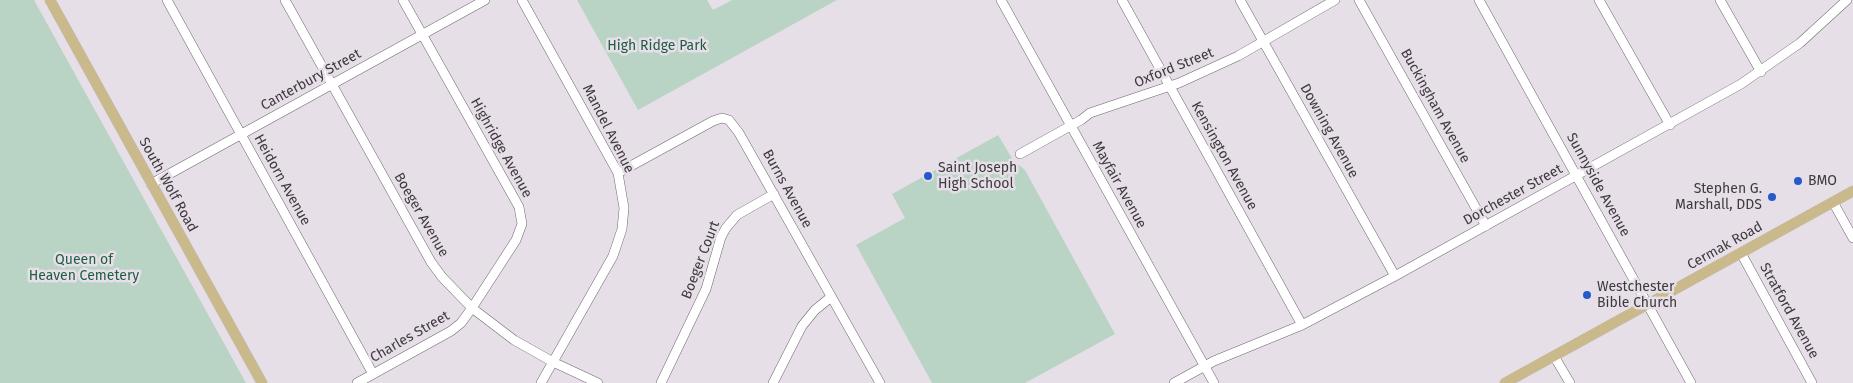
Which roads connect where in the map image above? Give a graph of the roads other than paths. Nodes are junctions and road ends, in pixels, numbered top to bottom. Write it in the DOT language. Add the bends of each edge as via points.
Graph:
graph roads {
  1 [pos="50,0"];
  2 [pos="166,0"];
  3 [pos="285,0"];
  4 [pos="403,0"];
  5 [pos="485,0"];
  6 [pos="522,0"];
  7 [pos="1001,0"];
  8 [pos="1122,0"];
  9 [pos="1240,0"];
  10 [pos="1335,0"];
  11 [pos="1359,0"];
  12 [pos="1479,0"];
  13 [pos="1599,0"];
  14 [pos="1720,0"];
  15 [pos="1844,1"];
  16 [pos="422,35"];
  17 [pos="1263,42"];
  18 [pos="1760,72"];
  19 [pos="332,84"];
  20 [pos="1170,86"];
  21 [pos="1670,125"];
  22 [pos="1070,126"];
  23 [pos="241,134"];
  24 [pos="1020,154"];
  25 [pos="618,173"];
  26 [pos="1577,176"];
  27 [pos="151,184"];
  28 [pos="1853,191"];
  29 [pos="774,194"];
  30 [pos="1833,202"];
  31 [pos="1486,226"];
  32 [pos="1853,238"];
  33 [pos="1741,253"];
  34 [pos="1395,276"];
  35 [pos="832,297"];
  36 [pos="1648,304"];
  37 [pos="472,308"];
  38 [pos="1302,325"];
  39 [pos="1554,356"];
  40 [pos="553,362"];
  41 [pos="1205,366"];
  42 [pos="373,374"];
  43 [pos="262,383"];
  44 [pos="357,383"];
  45 [pos="541,383"];
  46 [pos="598,383"];
  47 [pos="661,383"];
  48 [pos="773,383"];
  49 [pos="880,383"];
  50 [pos="1174,383"];
  51 [pos="1214,383"];
  52 [pos="1505,383"];
  53 [pos="1570,383"];
  54 [pos="1691,383"];
  55 [pos="1812,383"];
  1 -- 27 [label="main road, South Wolf Road"];
  2 -- 23 [label="street, Heidorn Avenue"];
  3 -- 19 [label="street, Boeger Avenue"];
  4 -- 16 [label="street, Highridge Avenue"];
  5 -- 16 [label="street, Canterbury Street"];
  6 -- 25 [label="street, Mandel Avenue"];
  7 -- 22 [label="street, Mayfair Avenue"];
  8 -- 20 [label="street, Kensington Avenue"];
  9 -- 17 [label="street, Downing Avenue"];
  10 -- 17 [label="street, Oxford Street"];
  11 -- 31 [label="street, Buckingham Avenue"];
  12 -- 26 [label="street, Sunnyside Avenue"];
  13 -- 21 [label="street"];
  14 -- 18 [label="street"];
  15 -- 18 [label="street, Dorchester Street" via="1800,43"];
  16 -- 19 [label="street, Canterbury Street"];
  16 -- 37 [label="street, Highridge Avenue" via="522,217 516,240"];
  17 -- 20 [label="street, Oxford Street"];
  17 -- 34 [label="street, Downing Avenue"];
  18 -- 21 [label="street, Dorchester Street"];
  19 -- 23 [label="street, Canterbury Street"];
  19 -- 37 [label="street, Boeger Avenue" via="431,262"];
  20 -- 22 [label="street, Oxford Street" via="1090,113"];
  20 -- 38 [label="street, Kensington Avenue"];
  21 -- 26 [label="street, Dorchester Street"];
  22 -- 24 [label="street, Oxford Street"];
  22 -- 41 [label="street, Mayfair Avenue"];
  23 -- 27 [label="street, Canterbury Street"];
  23 -- 42 [label="street, Heidorn Avenue"];
  25 -- 29 [label="street, Burns Avenue" via="722,118 734,125"];
  25 -- 40 [label="street, Mandel Avenue" via="624,208 619,243"];
  26 -- 31 [label="street, Dorchester Street"];
  26 -- 36 [label="street, Sunnyside Avenue"];
  27 -- 43 [label="main road, South Wolf Road"];
  28 -- 30 [label="main road, Cermak Road"];
  29 -- 35 [label="street, Burns Avenue"];
  29 -- 47 [label="street, Boeger Court" via="737,215 726,228 706,289"];
  30 -- 32 [label="street"];
  30 -- 33 [label="main road, Cermak Road"];
  31 -- 34 [label="street, Dorchester Street"];
  33 -- 36 [label="main road, Cermak Road"];
  33 -- 55 [label="street, Stratford Avenue"];
  34 -- 38 [label="street, Dorchester Street"];
  35 -- 48 [label="street" via="807,318"];
  35 -- 49 [label="street, Burns Avenue"];
  36 -- 39 [label="main road, Cermak Road"];
  36 -- 54 [label="street, Sunnyside Avenue"];
  37 -- 40 [label="street, Boeger Avenue" via="514,340"];
  37 -- 42 [label="street, Charles Street" via="456,327"];
  38 -- 41 [label="street, Dorchester Street"];
  39 -- 52 [label="main road, Cermak Road"];
  39 -- 53 [label="street"];
  40 -- 45 [label="street, Mandel Avenue"];
  40 -- 46 [label="street, Boeger Avenue"];
  41 -- 50 [label="street, Dorchester Street"];
  41 -- 51 [label="street, Mayfair Avenue"];
  42 -- 44 [label="street, Charles Street"];
}
